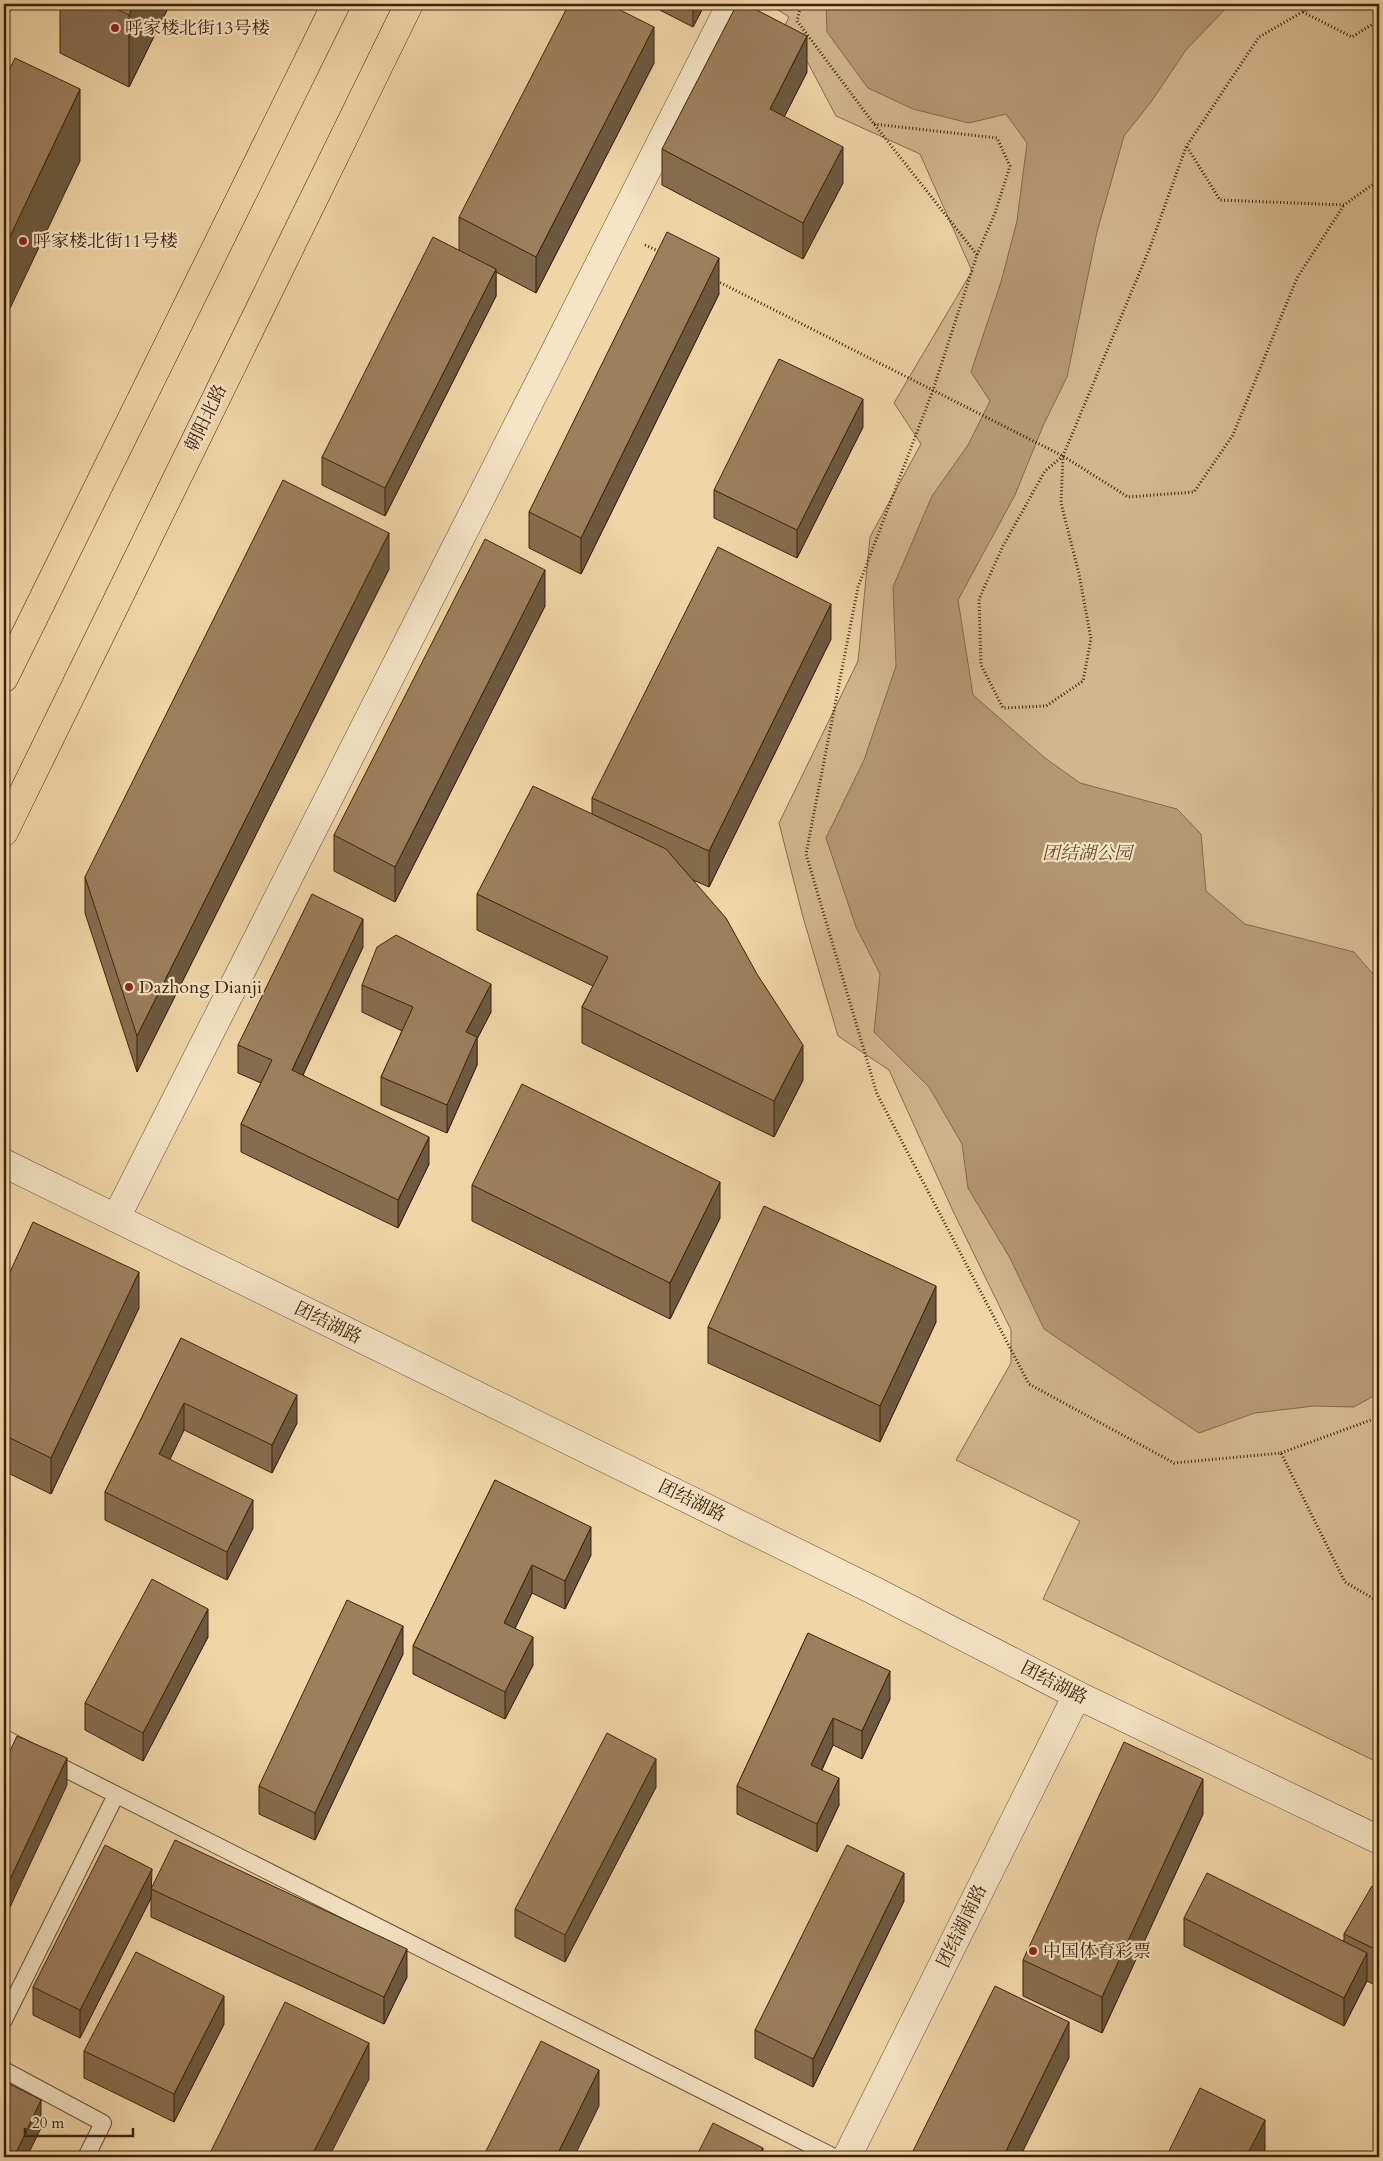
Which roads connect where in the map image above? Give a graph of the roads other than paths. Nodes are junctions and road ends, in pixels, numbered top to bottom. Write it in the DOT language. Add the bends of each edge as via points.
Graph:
graph roads {
  1 [pos="336,4"];
  2 [pos="409,4"];
  3 [pos="731,4"];
  4 [pos="4,678"];
  5 [pos="4,832"];
  6 [pos="4,1163"];
  7 [pos="116,1218"];
  8 [pos="1077,1695"];
  9 [pos="4,1738"];
  10 [pos="116,1795"];
  11 [pos="1379,1840"];
  12 [pos="4,2020"];
  13 [pos="4,2070"];
  14 [pos="86,2157"];
  15 [pos="834,2157"];
  16 [pos="847,2157"];
  1 -- 4 [label="main road"];
  2 -- 5 [label="main road, 朝阳北路"];
  3 -- 7 [label="street"];
  6 -- 7 [label="street, 团结湖路"];
  7 -- 8 [label="street, 团结湖路" via="873,1590"];
  8 -- 11 [label="street, 团结湖路"];
  8 -- 16 [label="street, 团结湖南路"];
  9 -- 10 [label="lane"];
  10 -- 12 [label="lane"];
  10 -- 15 [label="lane"];
  13 -- 14 [label="lane" via="103,2123"];
}
